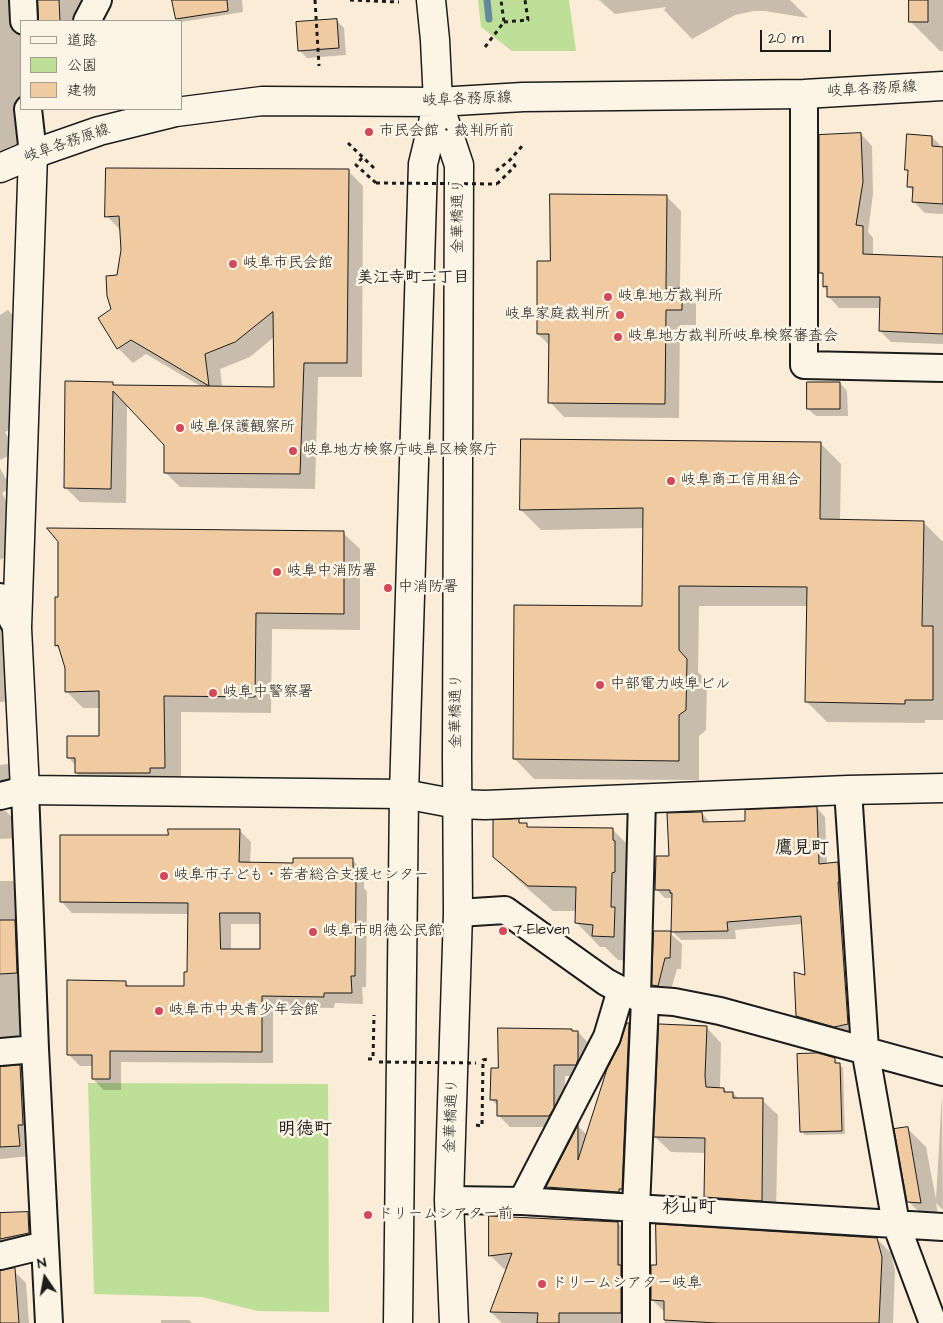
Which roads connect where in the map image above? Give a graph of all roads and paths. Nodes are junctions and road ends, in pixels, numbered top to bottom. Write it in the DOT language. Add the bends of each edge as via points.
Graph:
graph roads {
  1 [pos="23,0"];
  2 [pos="98,0"];
  3 [pos="315,0"];
  4 [pos="350,0"];
  5 [pos="431,0"];
  6 [pos="501,0"];
  7 [pos="525,0"];
  8 [pos="399,2"];
  9 [pos="24,20"];
  10 [pos="88,20"];
  11 [pos="504,22"];
  12 [pos="485,47"];
  13 [pos="319,66"];
  14 [pos="943,86"];
  15 [pos="804,94"];
  16 [pos="438,102"];
  17 [pos="33,125"];
  18 [pos="348,143"];
  19 [pos="523,145"];
  20 [pos="362,158"];
  21 [pos="510,160"];
  22 [pos="0,168"];
  23 [pos="375,170"];
  24 [pos="496,172"];
  25 [pos="943,368"];
  26 [pos="0,596"];
  27 [pos="17,628"];
  28 [pos="943,788"];
  29 [pos="848,790"];
  30 [pos="13,793"];
  31 [pos="404,794"];
  32 [pos="642,798"];
  33 [pos="457,804"];
  34 [pos="458,913"];
  35 [pos="634,996"];
  36 [pos="35,1049"];
  37 [pos="865,1049"];
  38 [pos="0,1052"];
  39 [pos="379,1062"];
  40 [pos="476,1063"];
  41 [pos="943,1072"];
  42 [pos="449,1200"];
  43 [pos="522,1201"];
  44 [pos="636,1208"];
  45 [pos="896,1224"];
  46 [pos="943,1227"];
  47 [pos="45,1245"];
  48 [pos="0,1256"];
  49 [pos="49,1323"];
  50 [pos="398,1323"];
  51 [pos="454,1323"];
  52 [pos="636,1323"];
  53 [pos="933,1323"];
  1 -- 9 [label="street"];
  2 -- 10 [label="street"];
  3 -- 13 [label="path"];
  4 -- 8 [label="path"];
  5 -- 16 [label="main road, 金華橋通り"];
  6 -- 11 [label="path"];
  7 -- 11 [label="path" via="528,20"];
  11 -- 12 [label="path"];
  14 -- 15 [label="main road, 岐阜各務原線"];
  15 -- 16 [label="main road, 岐阜各務原線" via="523,97"];
  15 -- 25 [label="street" via="804,365"];
  16 -- 17 [label="main road, 岐阜各務原線" via="262,101 176,112 99,131"];
  16 -- 31 [label="main road, 金華橋通り" via="423,164"];
  16 -- 33 [label="main road, 金華橋通り" via="459,165"];
  17 -- 22 [label="main road, 岐阜各務原線"];
  17 -- 27 [label="main road"];
  18 -- 20 [label="path"];
  19 -- 21 [label="path"];
  20 -- 21 [label="path, bridge" via="356,165 376,183 497,184 515,166"];
  20 -- 23 [label="path"];
  21 -- 24 [label="path"];
  26 -- 27 [label="street"];
  27 -- 30 [label="main road"];
  28 -- 29 [label="main road"];
  29 -- 32 [label="main road"];
  29 -- 37 [label="street"];
  30 -- 31 [label="main road"];
  30 -- 36 [label="street"];
  31 -- 33 [label="main road"];
  31 -- 50 [label="main road, 金華橋通り"];
  32 -- 33 [label="main road"];
  32 -- 35 [label="street"];
  33 -- 34 [label="main road, 金華橋通り"];
  34 -- 35 [label="street" via="505,910 606,982"];
  34 -- 42 [label="main road, 金華橋通り"];
  35 -- 37 [label="street" via="720,1011"];
  35 -- 43 [label="street" via="608,1037"];
  35 -- 44 [label="street"];
  36 -- 38 [label="street"];
  36 -- 47 [label="street"];
  37 -- 41 [label="street"];
  37 -- 45 [label="street"];
  39 -- 40 [label="path, bridge"];
  42 -- 43 [label="street"];
  42 -- 51 [label="main road, 金華橋通り"];
  43 -- 44 [label="street"];
  44 -- 45 [label="street"];
  44 -- 52 [label="street"];
  45 -- 46 [label="street"];
  45 -- 53 [label="street"];
  47 -- 48 [label="street"];
  47 -- 49 [label="street"];
}
